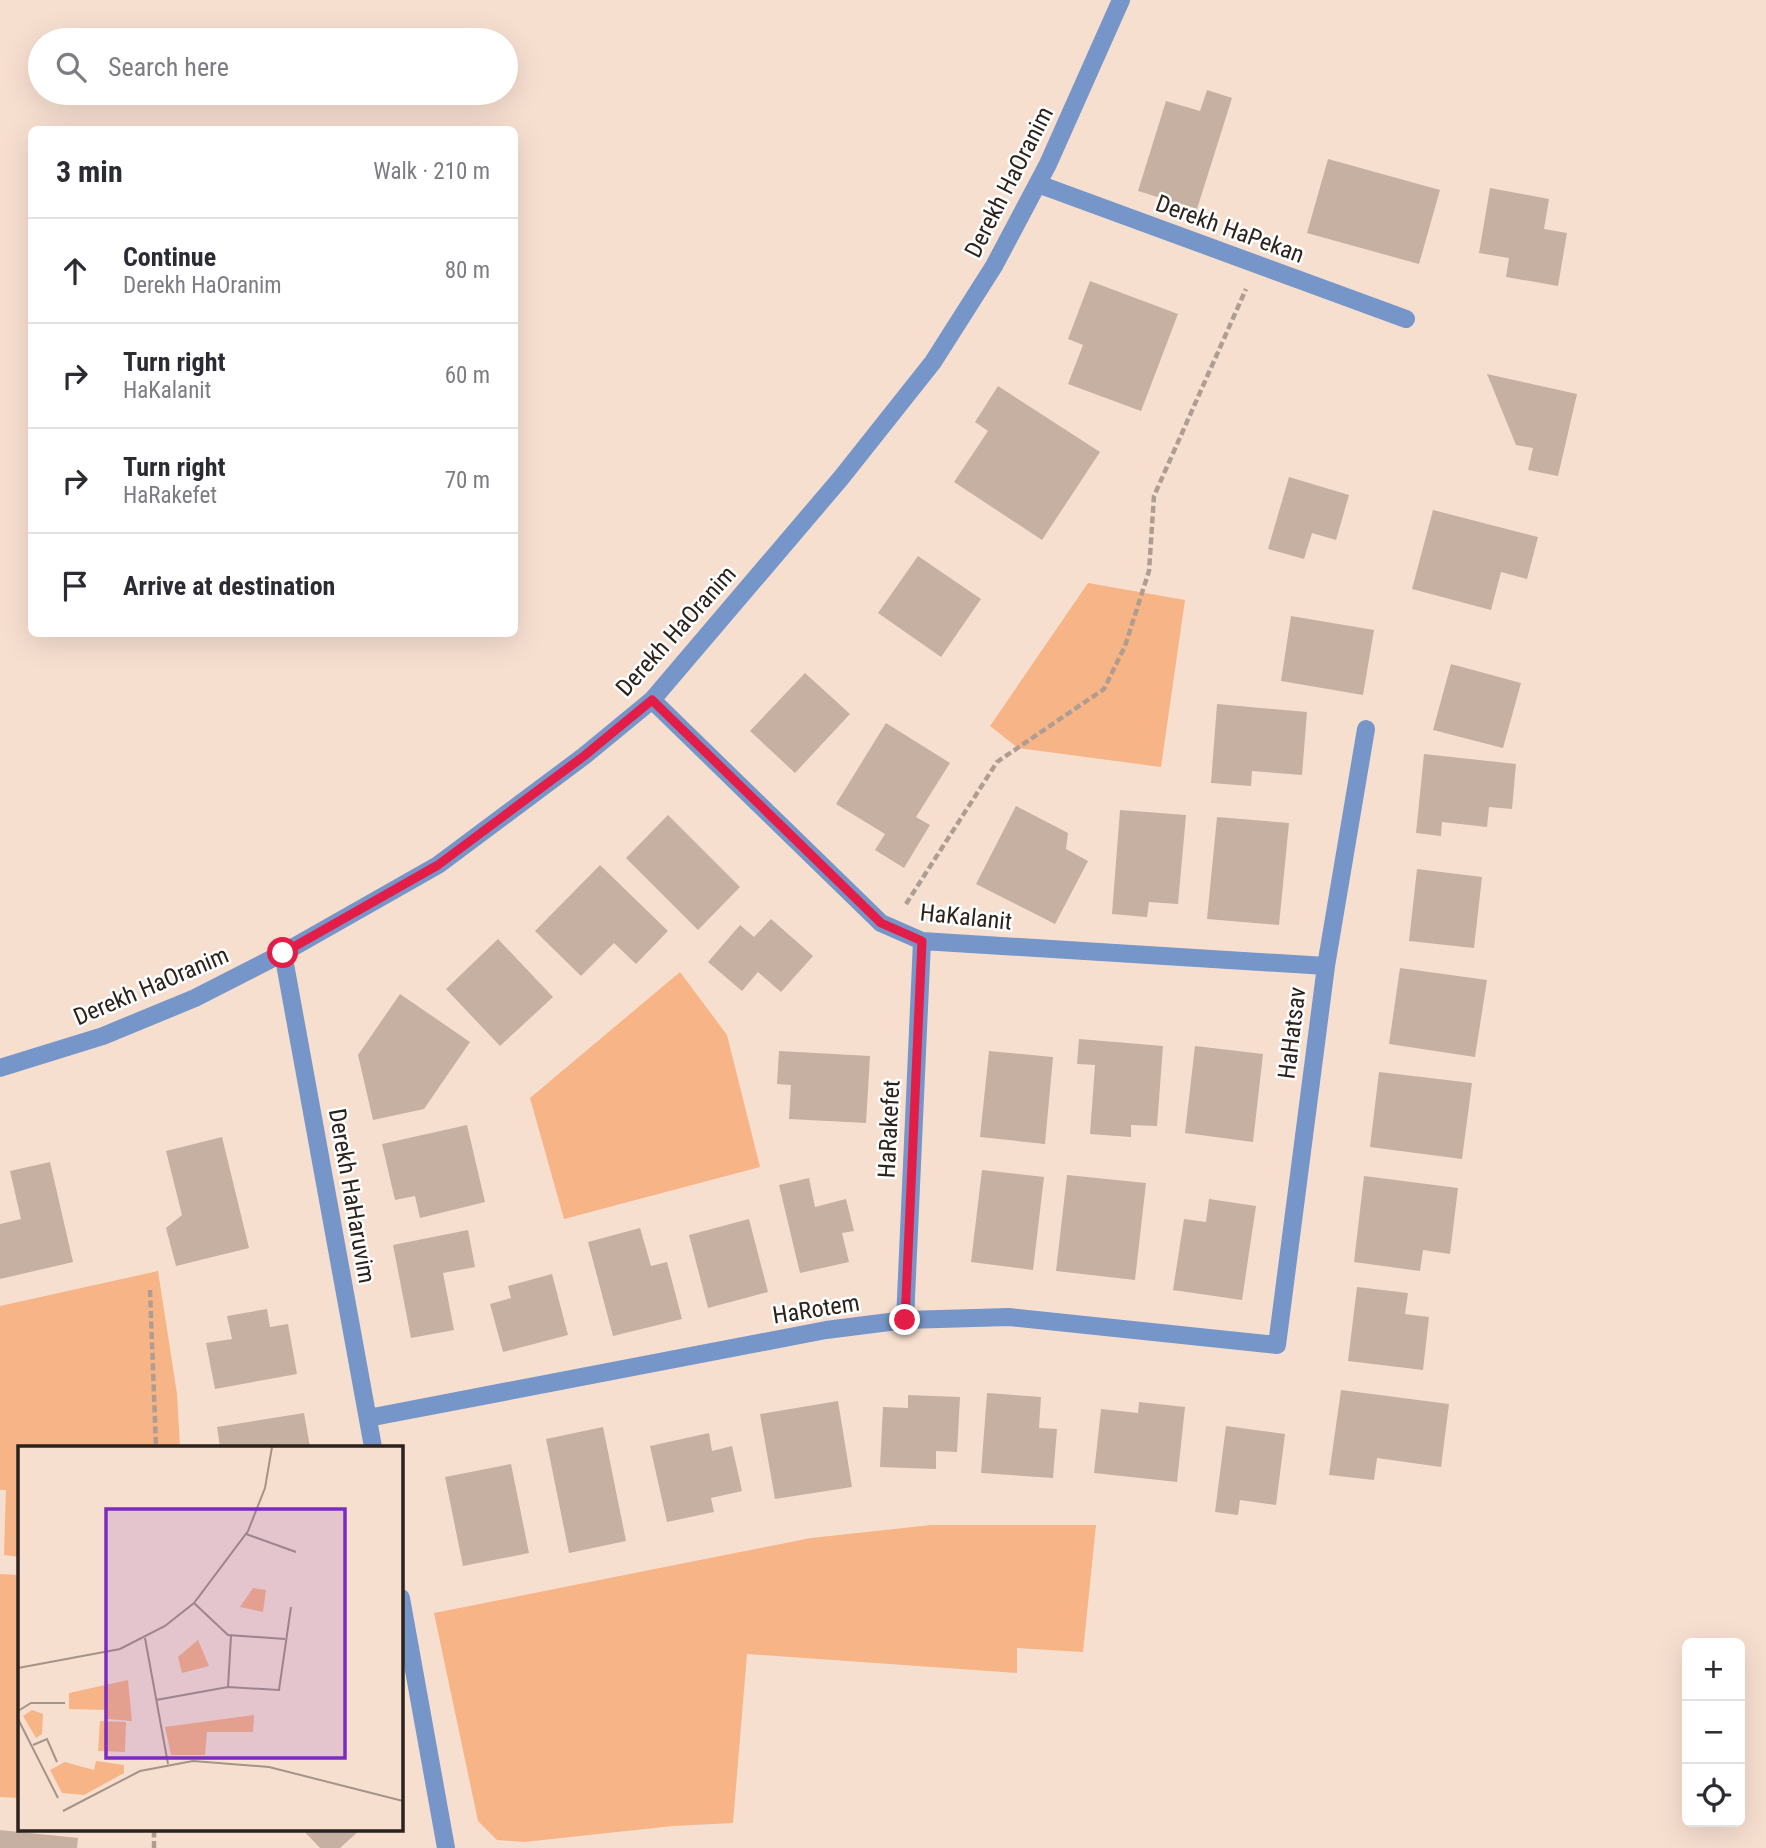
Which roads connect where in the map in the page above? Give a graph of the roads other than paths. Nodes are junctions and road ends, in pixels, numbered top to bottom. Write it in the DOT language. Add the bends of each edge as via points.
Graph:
graph roads {
  1 [pos="1121,0"];
  2 [pos="1038,184"];
  3 [pos="1406,319"];
  4 [pos="652,700"];
  5 [pos="1366,729"];
  6 [pos="922,941"];
  7 [pos="283,953"];
  8 [pos="1326,966"];
  9 [pos="0,1068"];
  10 [pos="905,1320"];
  11 [pos="1277,1345"];
  12 [pos="368,1418"];
  13 [pos="373,1446"];
  14 [pos="402,1604"];
  15 [pos="446,1848"];
  1 -- 2 [label="street, Derekh HaOranim"];
  2 -- 3 [label="street, Derekh HaPekan"];
  2 -- 4 [label="street, Derekh HaOranim" via="933,362"];
  4 -- 6 [label="street, HaKalanit" via="881,923"];
  4 -- 7 [label="street, Derekh HaOranim" via="438,865"];
  5 -- 8 [label="street, HaHatsav"];
  6 -- 8 [label="street, HaKalanit"];
  6 -- 10 [label="street, HaRakefet"];
  7 -- 9 [label="street, Derekh HaOranim" via="195,998 103,1036"];
  7 -- 12 [label="street, Derekh HaHaruvim"];
  8 -- 11 [label="street, HaHatsav"];
  10 -- 11 [label="street, HaRotem" via="1009,1317"];
  10 -- 12 [label="street, HaRotem" via="825,1330"];
  12 -- 13 [label="street, Derekh HaHaruvim"];
  14 -- 15 [label="street"];
}
